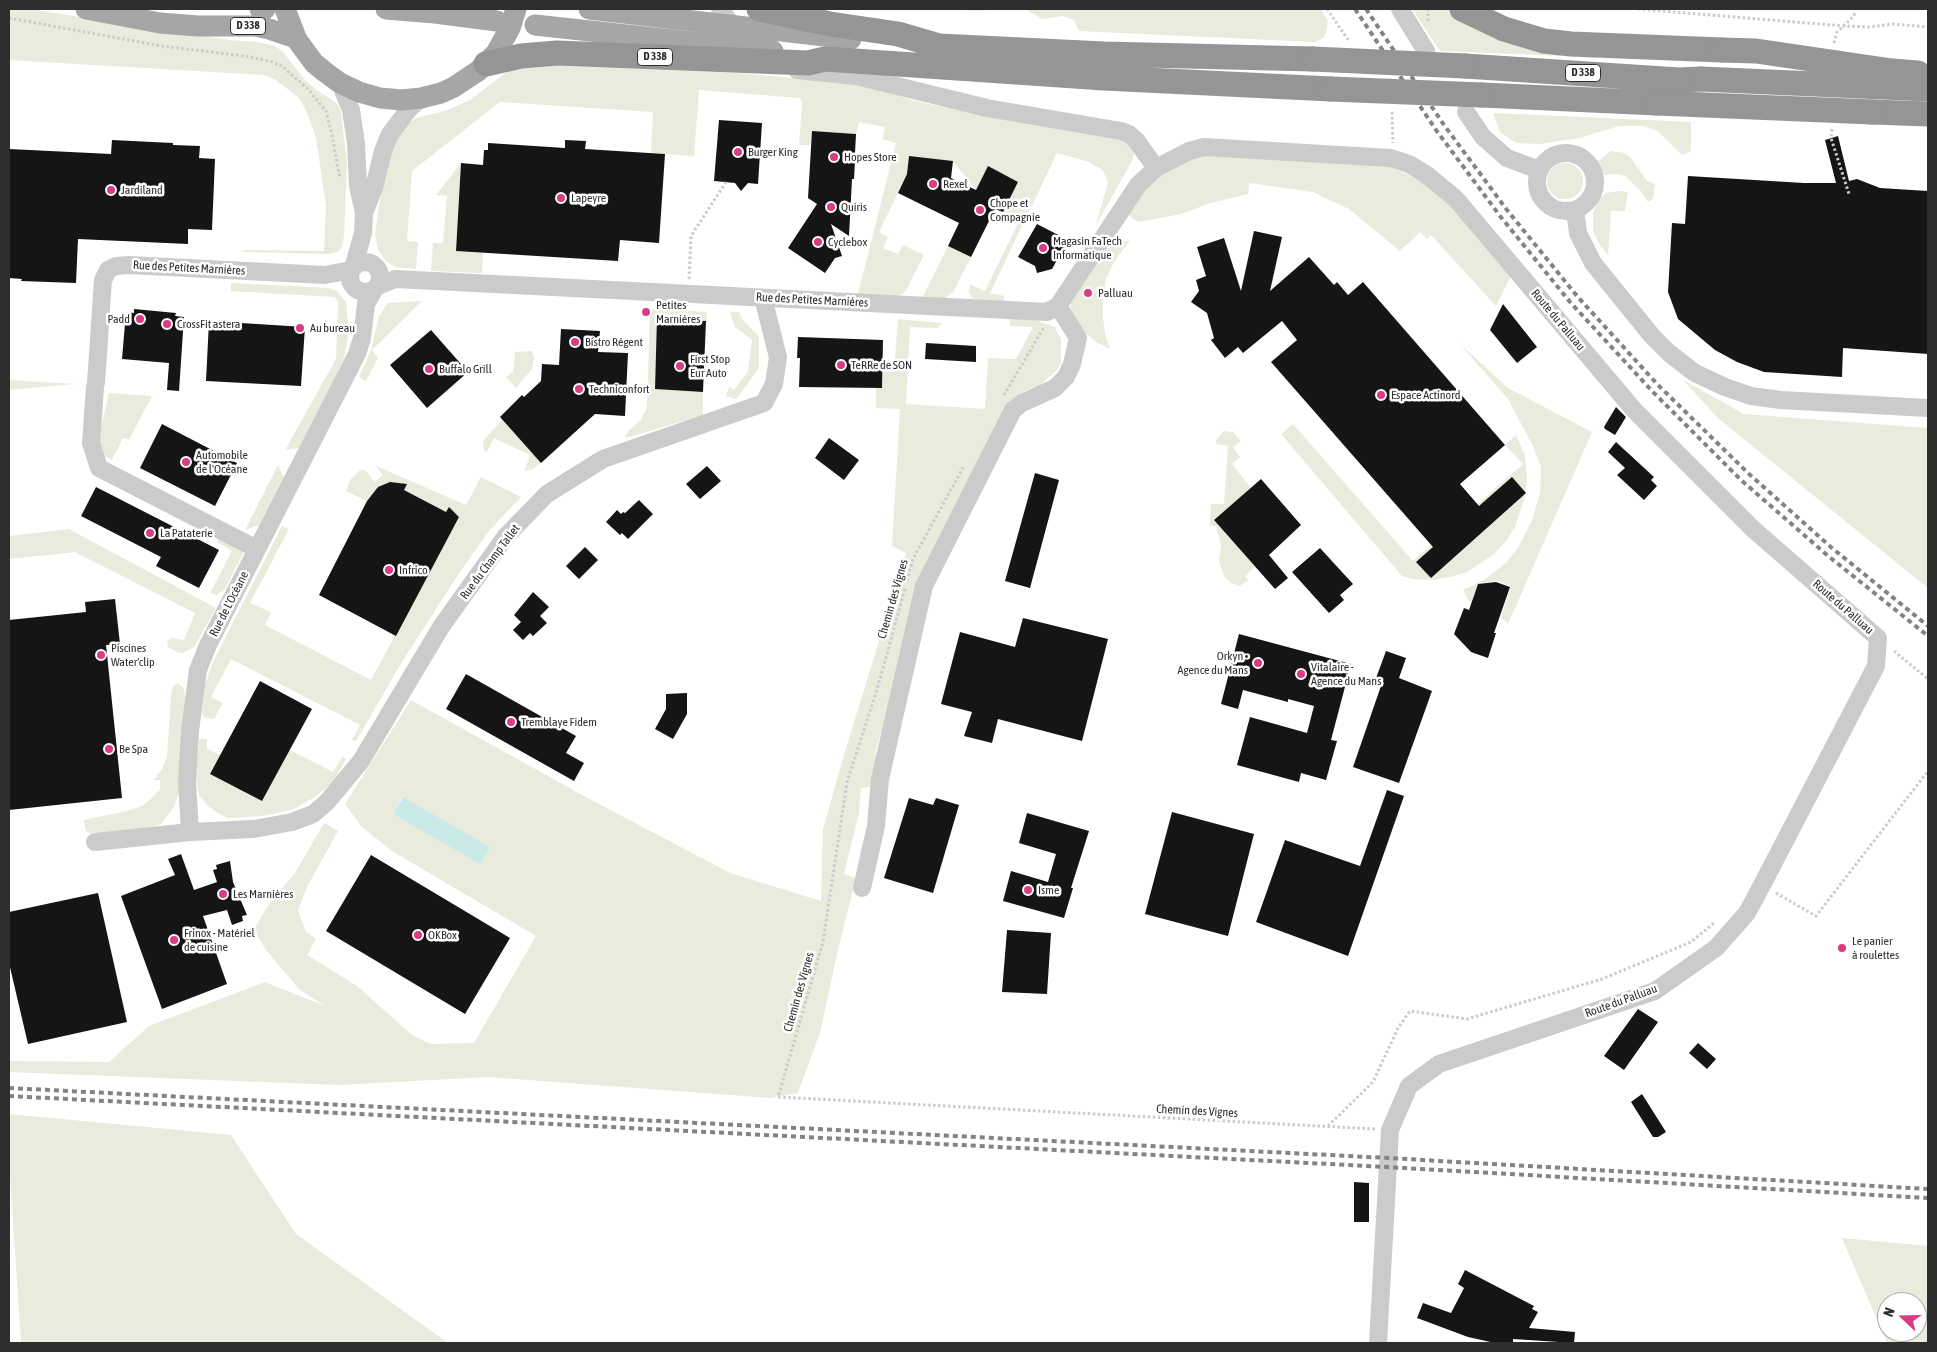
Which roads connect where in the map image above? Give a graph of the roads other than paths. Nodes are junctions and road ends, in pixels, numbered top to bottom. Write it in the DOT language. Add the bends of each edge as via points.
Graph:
graph roads {
  1 [pos="86,9"];
  2 [pos="260,9"];
  3 [pos="265,9"];
  4 [pos="286,9"];
  5 [pos="386,9"];
  6 [pos="516,9"];
  7 [pos="590,9"];
  8 [pos="759,9"];
  9 [pos="1400,9"];
  10 [pos="1462,9"];
  11 [pos="117,12"];
  12 [pos="726,17"];
  13 [pos="497,21"];
  14 [pos="535,25"];
  15 [pos="296,38"];
  16 [pos="939,46"];
  17 [pos="1426,51"];
  18 [pos="698,58"];
  19 [pos="825,59"];
  20 [pos="486,64"];
  21 [pos="1928,73"];
  22 [pos="340,83"];
  23 [pos="1928,89"];
  24 [pos="421,98"];
  25 [pos="1474,104"];
  26 [pos="1923,116"];
  27 [pos="1156,168"];
  28 [pos="1538,170"];
  29 [pos="1575,210"];
  30 [pos="364,213"];
  31 [pos="368,280"];
  32 [pos="763,298"];
  33 [pos="1058,306"];
  34 [pos="1928,408"];
  35 [pos="257,549"];
  36 [pos="190,832"];
  37 [pos="95,842"];
  38 [pos="862,888"];
  39 [pos="1378,1343"];
  1 -- 11 [label="main road, D 338"];
  2 -- 3 [label="main road, D 338"];
  4 -- 15 [label="main road"];
  5 -- 13 [label="main road"];
  6 -- 20 [label="main road" via="504,39"];
  7 -- 12 [label="main road, D 338"];
  8 -- 16 [label="highway, D 338" via="898,34"];
  9 -- 17 [label="street"];
  10 -- 21 [label="highway, bridge" via="1504,29 1544,41 1756,51 1892,71"];
  11 -- 15 [label="main road, D 338" via="160,23 255,26"];
  12 -- 16 [label="main road, D 338" via="881,42"];
  14 -- 19 [label="main road, D 338" via="807,54"];
  15 -- 22 [label="main road" via="314,63"];
  16 -- 23 [label="highway, D 338, bridge" via="1313,59 1680,80"];
  18 -- 19 [label="highway, D 338" via="808,63"];
  18 -- 20 [label="highway, D 338" via="557,53 520,56"];
  18 -- 27 [label="street" via="752,67 856,76 987,108 1121,131 1136,140"];
  19 -- 25 [label="highway, D 338, bridge" via="1104,78 1331,88"];
  20 -- 24 [label="main road" via="454,87"];
  22 -- 24 [label="main road" via="380,98"];
  22 -- 30 [label="street" via="351,110 358,186"];
  24 -- 30 [label="street" via="390,134"];
  25 -- 26 [label="highway, D 338, bridge" via="1657,103"];
  25 -- 28 [label="street" via="1483,137 1507,158"];
  27 -- 33 [label="street" via="1138,185 1117,225"];
  27 -- 39 [label="street, Route du Palluau" via="1204,147 1391,158 1427,174 1456,199 1634,410 1753,529 1878,638 1876,666 1747,912 1716,948 1655,991 1439,1064 1408,1086 1390,1130"];
  28 -- 29 [label="street" via="1537,189 1547,205 1556,210"];
  28 -- 29 [label="street" via="1557,153 1574,154 1588,163 1595,178 1593,194"];
  29 -- 34 [label="street" via="1578,233 1593,264 1652,336 1695,373 1751,396"];
  30 -- 31 [label="street, Rue de L'Océane"];
  31 -- 32 [label="street, Rue des Petites Marniéres"];
  31 -- 35 [label="street, Rue de L'Océane" via="362,338 357,354"];
  31 -- 35 [label="street, Rue des Petites Marniéres" via="129,264 108,270 103,280 91,444 99,468"];
  32 -- 33 [label="street, Rue des Petites Marniéres" via="1047,312"];
  32 -- 36 [label="street, Rue du Champ Tallet" via="778,357 774,384 764,403 603,459 547,494 501,544 441,627 361,762 313,814 292,822 254,829"];
  33 -- 38 [label="street" via="1078,338 1066,377 1055,388 1013,410 924,586 882,771 876,826"];
  35 -- 36 [label="street, Rue de L'Océane" via="198,670 187,782"];
  36 -- 37 [label="street"];
}
